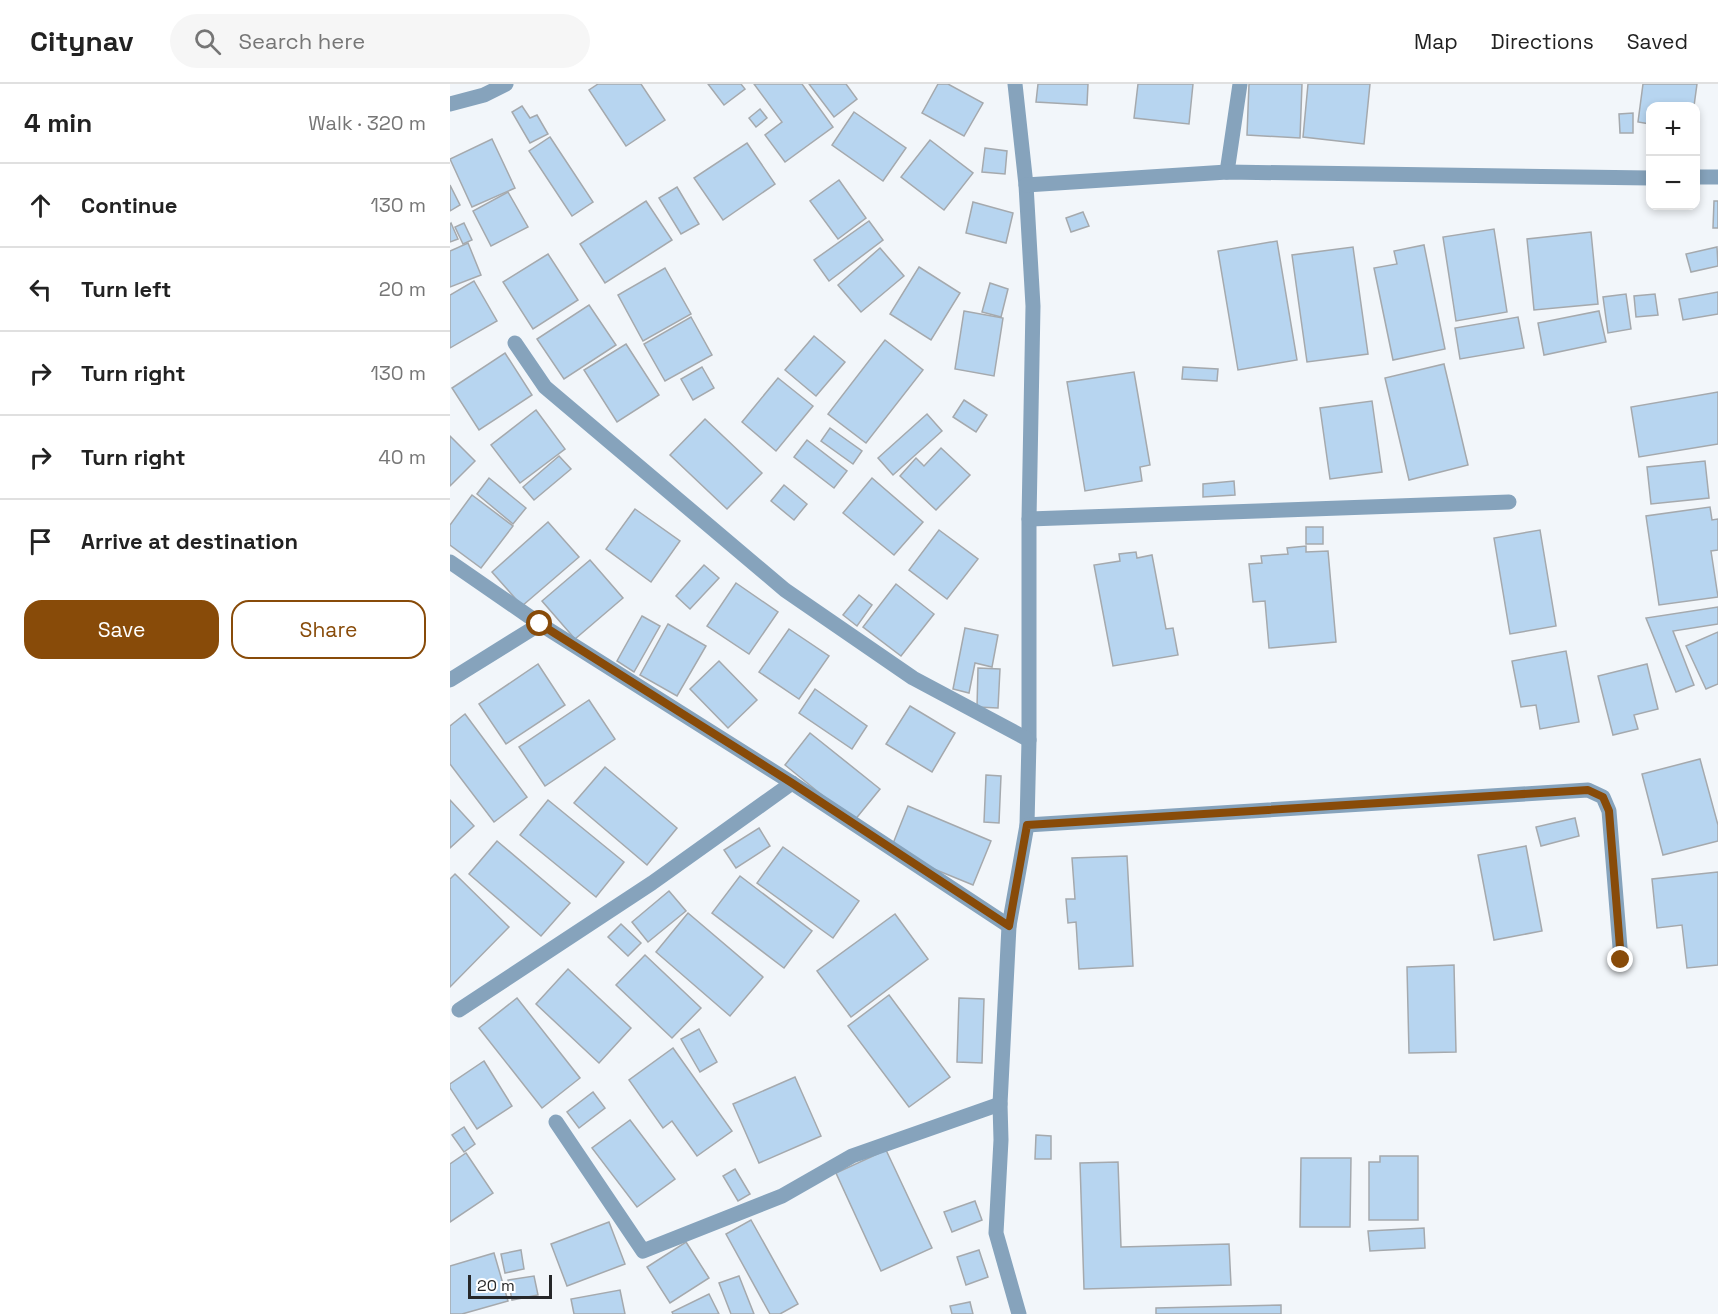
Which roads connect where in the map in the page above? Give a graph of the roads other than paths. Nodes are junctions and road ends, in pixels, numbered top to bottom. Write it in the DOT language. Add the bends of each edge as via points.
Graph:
graph roads {
  1 [pos="506,84"];
  2 [pos="1015,84"];
  3 [pos="1240,84"];
  4 [pos="481,90"];
  5 [pos="450,104"];
  6 [pos="1227,172"];
  7 [pos="1700,177"];
  8 [pos="1718,177"];
  9 [pos="1646,178"];
  10 [pos="1026,185"];
  11 [pos="515,343"];
  12 [pos="1509,502"];
  13 [pos="1029,519"];
  14 [pos="450,562"];
  15 [pos="540,624"];
  16 [pos="450,680"];
  17 [pos="1029,740"];
  18 [pos="792,783"];
  19 [pos="1027,825"];
  20 [pos="1009,926"];
  21 [pos="1621,960"];
  22 [pos="459,1010"];
  23 [pos="1000,1104"];
  24 [pos="556,1122"];
  25 [pos="1019,1314"];
  1 -- 4 [label="street"];
  2 -- 10 [label="street"];
  3 -- 6 [label="street"];
  4 -- 5 [label="street"];
  6 -- 9 [label="street"];
  6 -- 10 [label="street"];
  7 -- 8 [label="street"];
  10 -- 13 [label="street" via="1033,306"];
  11 -- 17 [label="street" via="545,387 785,590 913,678"];
  12 -- 13 [label="street"];
  13 -- 17 [label="street"];
  14 -- 15 [label="street"];
  15 -- 16 [label="street"];
  15 -- 18 [label="street"];
  17 -- 19 [label="street"];
  18 -- 20 [label="street"];
  18 -- 22 [label="street" via="652,883"];
  19 -- 20 [label="street"];
  19 -- 21 [label="street" via="1588,790 1603,797 1609,811"];
  20 -- 23 [label="street"];
  23 -- 24 [label="street" via="852,1156 782,1196 643,1251"];
  23 -- 25 [label="street" via="996,1233"];
}
